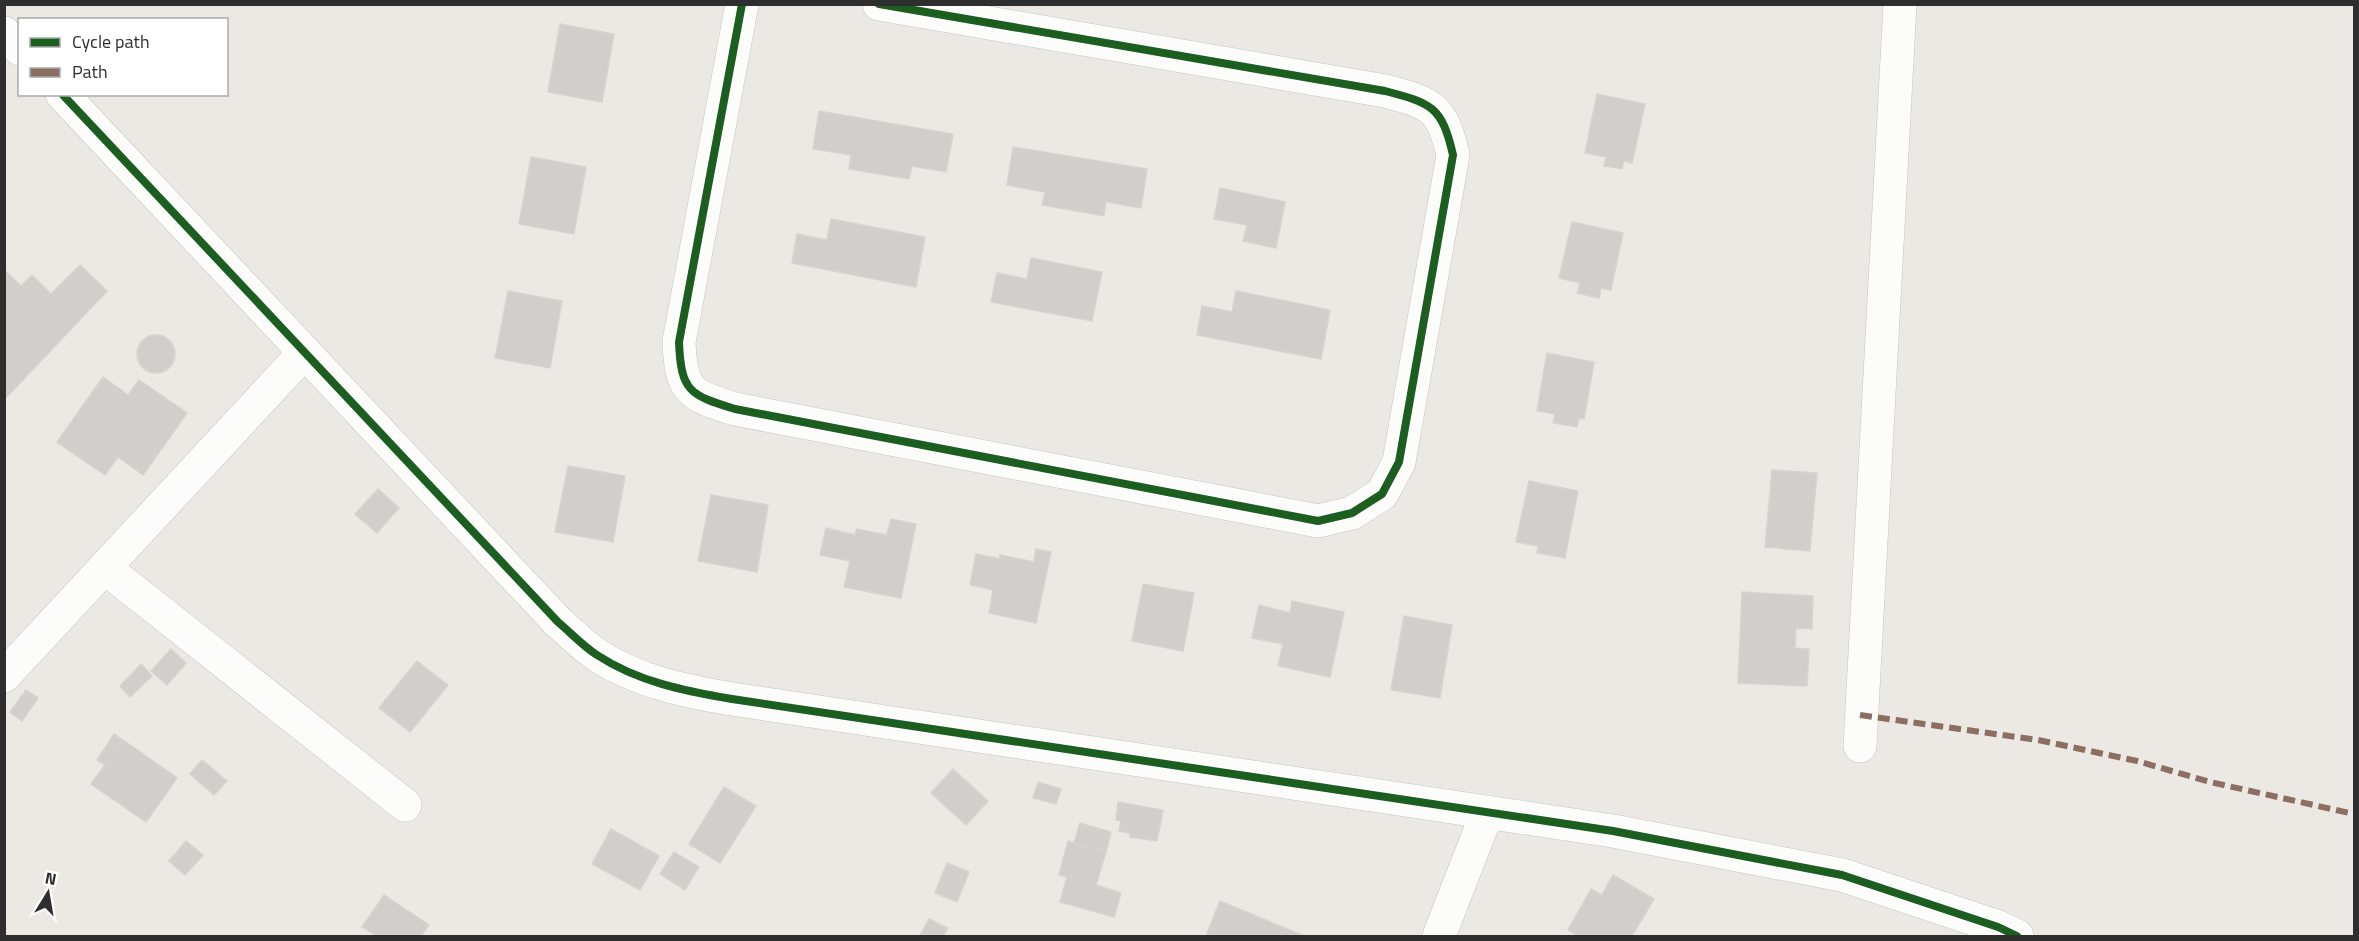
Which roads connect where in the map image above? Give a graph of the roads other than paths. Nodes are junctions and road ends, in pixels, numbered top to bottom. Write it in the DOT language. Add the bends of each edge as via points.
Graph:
graph roads {
  1 [pos="742,4"];
  2 [pos="879,4"];
  3 [pos="1900,4"];
  4 [pos="4,33"];
  5 [pos="18,48"];
  6 [pos="64,96"];
  7 [pos="304,353"];
  8 [pos="105,568"];
  9 [pos="4,676"];
  10 [pos="1860,746"];
  11 [pos="405,805"];
  12 [pos="1487,813"];
  13 [pos="1438,936"];
  14 [pos="2017,936"];
  1 -- 2 [label="street" via="680,342 680,373 700,398 735,409 1318,521 1352,513 1382,494 1399,462 1454,155 1447,126 1424,102 1384,91"];
  3 -- 10 [label="street"];
  4 -- 5 [label="street"];
  6 -- 7 [label="street"];
  7 -- 8 [label="street"];
  7 -- 12 [label="street" via="558,622 596,655 637,676 681,690 732,699"];
  8 -- 9 [label="street"];
  8 -- 11 [label="street"];
  12 -- 13 [label="street"];
  12 -- 14 [label="street" via="1613,831 1842,875"];
}
